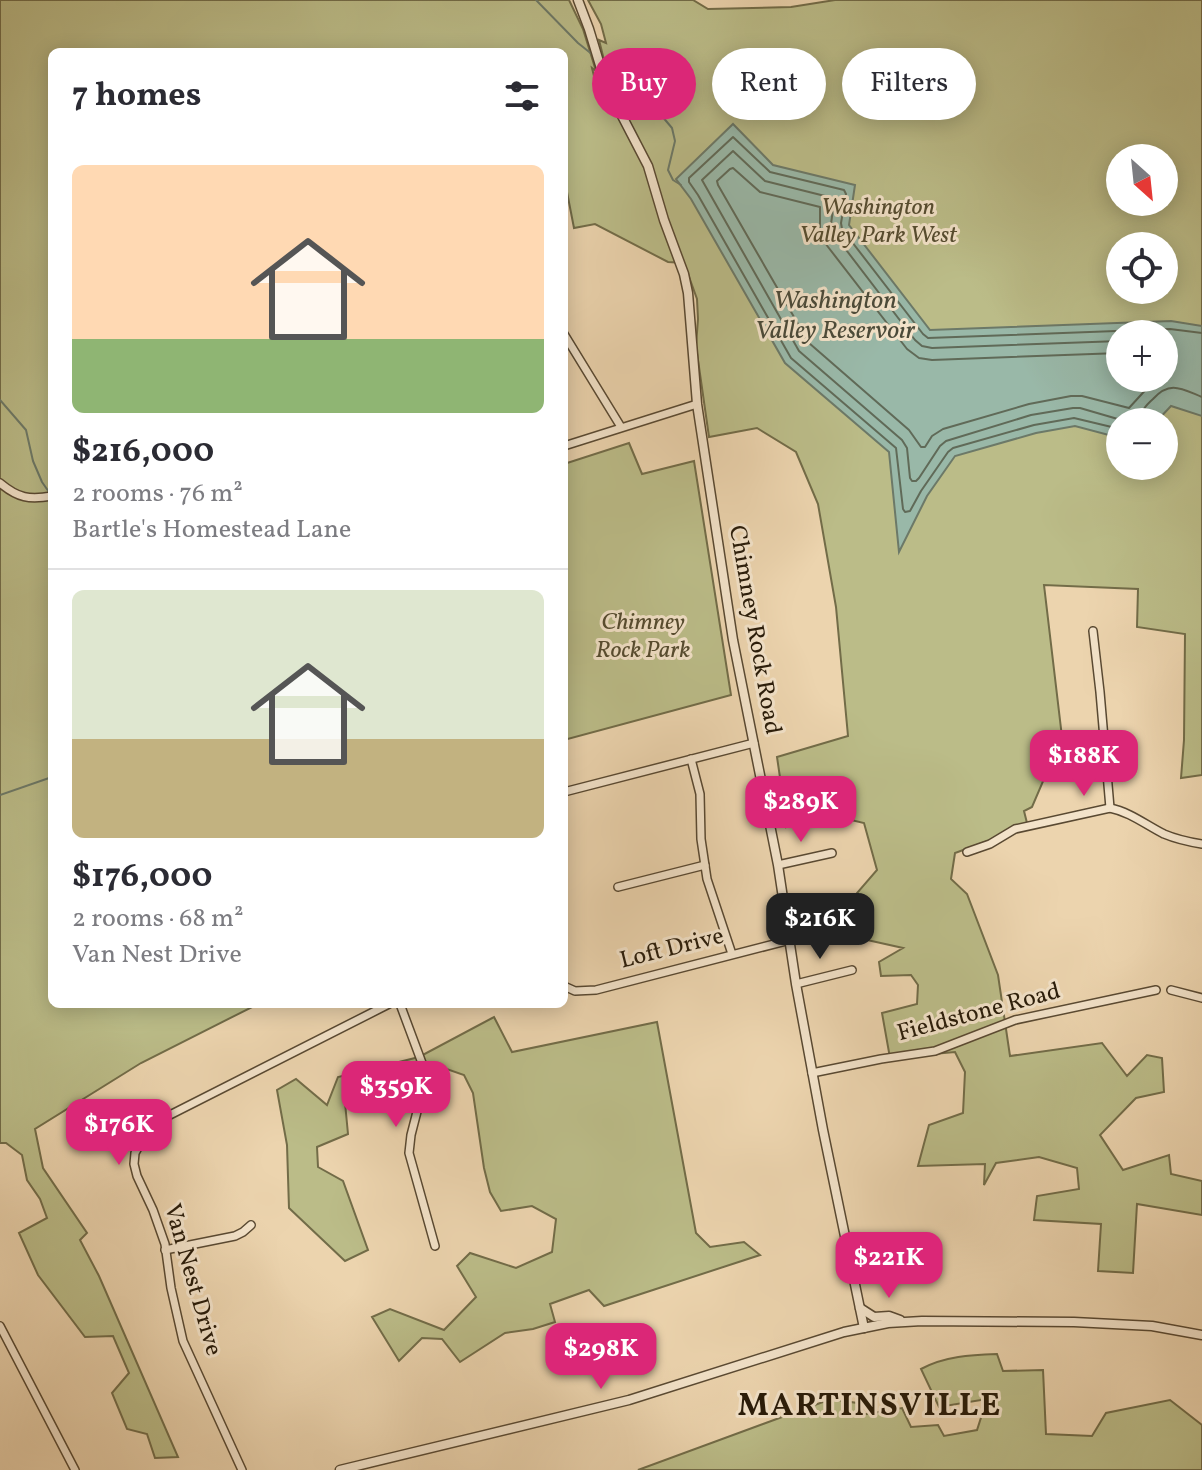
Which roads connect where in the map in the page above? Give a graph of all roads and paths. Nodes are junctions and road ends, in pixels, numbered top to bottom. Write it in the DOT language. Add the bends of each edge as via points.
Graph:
graph roads {
  1 [pos="578,0"];
  2 [pos="568,341"];
  3 [pos="697,404"];
  4 [pos="621,427"];
  5 [pos="568,445"];
  6 [pos="0,483"];
  7 [pos="48,497"];
  8 [pos="1093,631"];
  9 [pos="754,743"];
  10 [pos="691,759"];
  11 [pos="568,791"];
  12 [pos="1110,808"];
  13 [pos="1202,844"];
  14 [pos="967,852"];
  15 [pos="832,853"];
  16 [pos="705,865"];
  17 [pos="778,865"];
  18 [pos="618,887"];
  19 [pos="790,940"];
  20 [pos="732,954"];
  21 [pos="852,970"];
  22 [pos="796,984"];
  23 [pos="568,988"];
  24 [pos="1156,990"];
  25 [pos="1171,990"];
  26 [pos="1202,998"];
  27 [pos="381,1008"];
  28 [pos="401,1008"];
  29 [pos="812,1073"];
  30 [pos="251,1225"];
  31 [pos="435,1246"];
  32 [pos="165,1250"];
  33 [pos="860,1308"];
  34 [pos="905,1322"];
  35 [pos="0,1326"];
  36 [pos="864,1328"];
  37 [pos="1202,1335"];
  38 [pos="75,1470"];
  39 [pos="242,1470"];
  40 [pos="340,1470"];
  1 -- 3 [label="street, Chimney Rock Road" via="606,85 648,166 684,274"];
  2 -- 4 [label="street"];
  3 -- 4 [label="street"];
  3 -- 9 [label="street, Chimney Rock Road"];
  4 -- 5 [label="street"];
  6 -- 7 [label="street" via="19,496"];
  8 -- 12 [label="street"];
  9 -- 10 [label="street"];
  9 -- 17 [label="street, Chimney Rock Road"];
  10 -- 11 [label="street"];
  10 -- 16 [label="street" via="700,794"];
  12 -- 13 [label="street" via="1180,840"];
  12 -- 14 [label="street" via="1015,829"];
  15 -- 17 [label="street"];
  16 -- 18 [label="street"];
  16 -- 20 [label="street"];
  17 -- 19 [label="street, Chimney Rock Road"];
  19 -- 20 [label="street, Loft Drive"];
  19 -- 22 [label="street, Chimney Rock Road"];
  20 -- 23 [label="street, Loft Drive" via="596,990"];
  21 -- 22 [label="street"];
  22 -- 29 [label="street, Chimney Rock Road"];
  24 -- 29 [label="street, Fieldstone Road" via="1015,1020 935,1051"];
  25 -- 26 [label="street"];
  27 -- 32 [label="street, Van Nest Drive" via="149,1128 134,1164"];
  28 -- 31 [label="street" via="422,1063 409,1153"];
  29 -- 33 [label="street, Chimney Rock Road"];
  30 -- 32 [label="street" via="235,1236"];
  32 -- 39 [label="street, Van Nest Drive" via="183,1341"];
  33 -- 34 [label="street" via="874,1317"];
  33 -- 36 [label="street, Chimney Rock Road"];
  34 -- 36 [label="street"];
  34 -- 37 [label="street" via="1124,1324"];
  35 -- 38 [label="street"];
  36 -- 40 [label="street" via="629,1400"];
}
